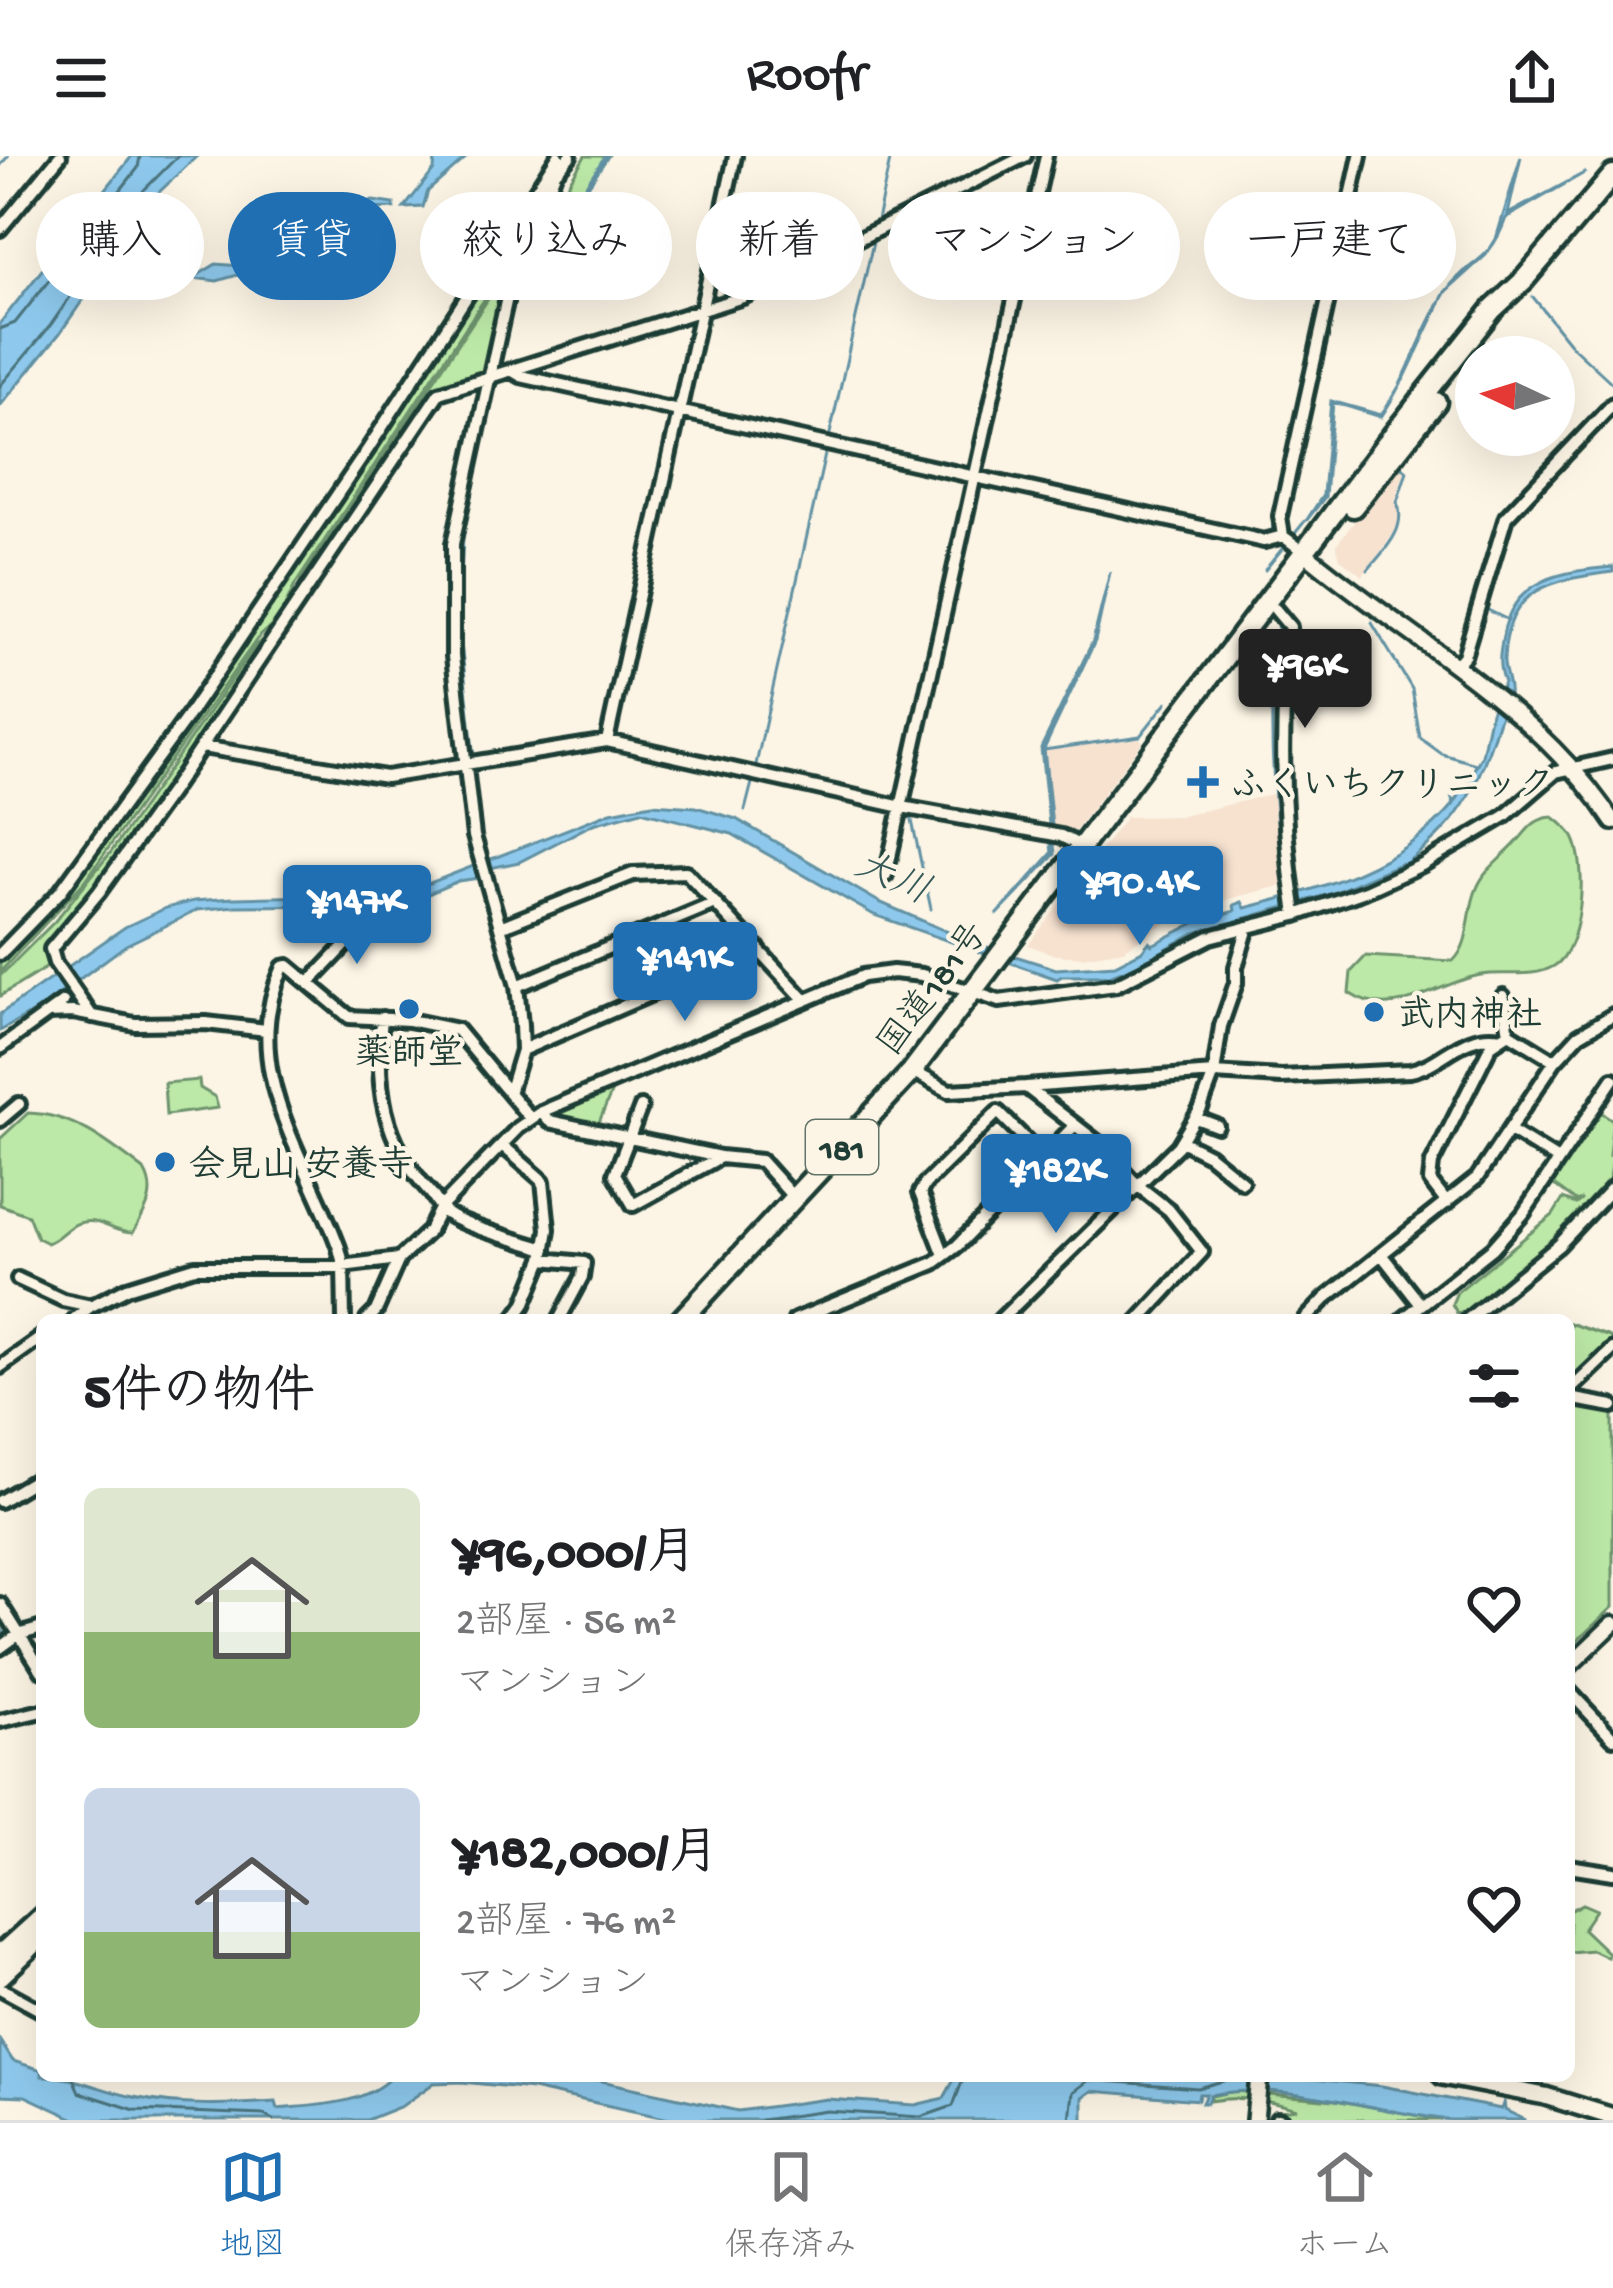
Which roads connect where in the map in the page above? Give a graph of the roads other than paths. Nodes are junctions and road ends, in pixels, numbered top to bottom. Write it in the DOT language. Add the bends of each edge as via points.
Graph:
graph roads {
  1 [pos="60,156"];
  2 [pos="570,156"];
  3 [pos="735,156"];
  4 [pos="1025,156"];
  5 [pos="1046,156"];
  6 [pos="1360,156"];
  7 [pos="555,165"];
  8 [pos="1613,175"];
  9 [pos="0,229"];
  10 [pos="701,310"];
  11 [pos="511,370"];
  12 [pos="488,375"];
  13 [pos="1613,404"];
  14 [pos="679,412"];
  15 [pos="975,477"];
  16 [pos="1283,536"];
  17 [pos="1308,556"];
  18 [pos="1275,609"];
  19 [pos="1456,666"];
  20 [pos="607,741"];
  21 [pos="202,747"];
  22 [pos="1613,759"];
  23 [pos="467,766"];
  24 [pos="1570,766"];
  25 [pos="902,807"];
  26 [pos="1613,822"];
  27 [pos="1079,845"];
  28 [pos="886,875"];
  29 [pos="716,903"];
  30 [pos="1296,912"];
  31 [pos="386,926"];
  32 [pos="500,927"];
  33 [pos="1248,927"];
  34 [pos="1011,944"];
  35 [pos="758,948"];
  36 [pos="0,954"];
  37 [pos="311,981"];
  38 [pos="517,986"];
  39 [pos="973,994"];
  40 [pos="1503,995"];
  41 [pos="804,999"];
  42 [pos="63,1002"];
  43 [pos="48,1013"];
  44 [pos="1613,1015"];
  45 [pos="92,1016"];
  46 [pos="382,1018"];
  47 [pos="266,1030"];
  48 [pos="1505,1035"];
  49 [pos="0,1048"];
  50 [pos="522,1050"];
  51 [pos="1555,1061"];
  52 [pos="914,1072"];
  53 [pos="1214,1072"];
  54 [pos="1613,1079"];
  55 [pos="1026,1087"];
  56 [pos="510,1090"];
  57 [pos="19,1104"];
  58 [pos="641,1107"];
  59 [pos="535,1114"];
  60 [pos="1196,1118"];
  61 [pos="0,1120"];
  62 [pos="1075,1125"];
  63 [pos="1217,1126"];
  64 [pos="1511,1131"];
  65 [pos="629,1137"];
  66 [pos="1181,1141"];
  67 [pos="502,1145"];
  68 [pos="1042,1156"];
  69 [pos="720,1157"];
  70 [pos="1558,1160"];
  71 [pos="1242,1183"];
  72 [pos="1137,1185"];
  73 [pos="1613,1187"];
  74 [pos="795,1199"];
  75 [pos="1447,1203"];
  76 [pos="442,1208"];
  77 [pos="544,1254"];
  78 [pos="1381,1254"];
  79 [pos="944,1255"];
  80 [pos="399,1259"];
  81 [pos="343,1264"];
  82 [pos="18,1279"];
  83 [pos="1421,1305"];
  84 [pos="92,1306"];
  85 [pos="82,1314"];
  86 [pos="344,1314"];
  87 [pos="373,1314"];
  88 [pos="517,1314"];
  89 [pos="563,1314"];
  90 [pos="687,1314"];
  91 [pos="699,1314"];
  92 [pos="810,1314"];
  93 [pos="1006,1314"];
  94 [pos="1144,1314"];
  95 [pos="1312,1314"];
  96 [pos="1410,1314"];
  97 [pos="1474,1314"];
  98 [pos="36,1341"];
  99 [pos="1613,1349"];
  100 [pos="0,1367"];
  101 [pos="1575,1388"];
  102 [pos="1575,1396"];
  103 [pos="1613,1406"];
  104 [pos="36,1480"];
  105 [pos="0,1501"];
  106 [pos="0,1604"];
  107 [pos="1613,1624"];
  108 [pos="36,1630"];
  109 [pos="19,1635"];
  110 [pos="0,1648"];
  111 [pos="1575,1660"];
  112 [pos="36,1662"];
  113 [pos="1575,1696"];
  114 [pos="36,1713"];
  115 [pos="0,1721"];
  116 [pos="1608,1724"];
  117 [pos="1613,1738"];
  118 [pos="1575,1867"];
  119 [pos="1613,1874"];
  120 [pos="36,1922"];
  121 [pos="36,1942"];
  122 [pos="0,1955"];
  123 [pos="0,1976"];
  124 [pos="0,1988"];
  125 [pos="36,2008"];
  126 [pos="1258,2082"];
  127 [pos="1479,2082"];
  128 [pos="1613,2117"];
  129 [pos="1255,2120"];
  1 -- 9 [label="street"];
  2 -- 7 [label="street"];
  3 -- 10 [label="street"];
  4 -- 10 [label="street" via="743,297"];
  5 -- 15 [label="street"];
  6 -- 16 [label="street" via="1280,516"];
  7 -- 12 [label="street" via="511,279"];
  7 -- 36 [label="street" via="185,720 60,892"];
  8 -- 17 [label="highway, 国道181号 / 181" via="1492,310"];
  10 -- 11 [label="street"];
  10 -- 14 [label="street"];
  11 -- 12 [label="street"];
  11 -- 14 [label="street"];
  12 -- 21 [label="street" via="436,397"];
  12 -- 23 [label="street" via="453,544 453,656"];
  13 -- 19 [label="street" via="1507,517"];
  14 -- 15 [label="street"];
  14 -- 20 [label="street"];
  15 -- 16 [label="street" via="1264,541"];
  15 -- 25 [label="street"];
  16 -- 17 [label="street"];
  17 -- 18 [label="highway, 国道181号 / 181"];
  17 -- 19 [label="street"];
  17 -- 27 [label="highway, 国道181号 / 181"];
  18 -- 30 [label="street" via="1290,627 1281,793"];
  18 -- 34 [label="highway, 国道181号 / 181"];
  19 -- 24 [label="street"];
  20 -- 23 [label="street"];
  20 -- 25 [label="street"];
  21 -- 23 [label="street" via="386,776"];
  21 -- 45 [label="street" via="51,948"];
  22 -- 24 [label="street"];
  23 -- 32 [label="street" via="477,855"];
  24 -- 26 [label="street"];
  24 -- 30 [label="street" via="1421,865"];
  25 -- 27 [label="street"];
  25 -- 28 [label="street"];
  27 -- 34 [label="highway, 国道181号 / 181"];
  29 -- 32 [label="street" via="686,872 633,874"];
  29 -- 35 [label="street"];
  29 -- 38 [label="street"];
  30 -- 33 [label="street"];
  31 -- 37 [label="street" via="355,935"];
  32 -- 38 [label="street"];
  33 -- 39 [label="street" via="1187,947 1116,985 1018,1002"];
  33 -- 53 [label="street"];
  34 -- 39 [label="highway, 国道181号 / 181"];
  35 -- 41 [label="street"];
  35 -- 50 [label="street"];
  37 -- 46 [label="street" via="346,1015"];
  37 -- 47 [label="street" via="283,967"];
  38 -- 50 [label="street"];
  39 -- 41 [label="street" via="893,972"];
  39 -- 52 [label="highway, 国道181号 / 181"];
  40 -- 48 [label="street"];
  41 -- 59 [label="street"];
  42 -- 43 [label="street"];
  43 -- 45 [label="street"];
  43 -- 49 [label="street"];
  44 -- 51 [label="street"];
  45 -- 47 [label="street"];
  46 -- 56 [label="street" via="457,1030"];
  46 -- 76 [label="street" via="378,1072 388,1128"];
  47 -- 81 [label="street" via="277,1102"];
  48 -- 51 [label="street"];
  48 -- 53 [label="street" via="1452,1046 1410,1071"];
  48 -- 75 [label="street" via="1491,1045 1432,1163 1430,1181"];
  50 -- 56 [label="street"];
  51 -- 64 [label="street"];
  52 -- 55 [label="street" via="949,1090"];
  52 -- 74 [label="highway, 国道181号 / 181"];
  52 -- 91 [label="highway, 国道181号 / 181"];
  53 -- 55 [label="street"];
  53 -- 60 [label="street"];
  54 -- 70 [label="street"];
  55 -- 62 [label="street"];
  56 -- 59 [label="street"];
  57 -- 61 [label="street"];
  58 -- 65 [label="street"];
  59 -- 65 [label="street"];
  59 -- 67 [label="street"];
  60 -- 63 [label="street"];
  60 -- 66 [label="street"];
  62 -- 68 [label="street"];
  62 -- 72 [label="street"];
  64 -- 70 [label="street"];
  64 -- 75 [label="street" via="1478,1178"];
  65 -- 69 [label="street"];
  65 -- 69 [label="street" via="615,1174 632,1205"];
  66 -- 71 [label="street"];
  66 -- 72 [label="street"];
  67 -- 76 [label="street"];
  67 -- 77 [label="street" via="543,1181"];
  68 -- 79 [label="street"];
  68 -- 79 [label="street" via="998,1112 925,1184 920,1193"];
  69 -- 74 [label="street" via="761,1161"];
  70 -- 83 [label="street" via="1493,1248"];
  72 -- 93 [label="street"];
  72 -- 94 [label="street" via="1203,1250"];
  73 -- 97 [label="street" via="1559,1245"];
  74 -- 90 [label="highway, 国道181号 / 181"];
  75 -- 78 [label="street"];
  76 -- 77 [label="street"];
  76 -- 80 [label="street"];
  77 -- 88 [label="street"];
  77 -- 89 [label="street" via="584,1263"];
  78 -- 83 [label="street"];
  78 -- 95 [label="street"];
  79 -- 92 [label="street"];
  80 -- 81 [label="street"];
  80 -- 87 [label="street"];
  81 -- 84 [label="street" via="194,1267"];
  81 -- 86 [label="street"];
  82 -- 84 [label="street"];
  83 -- 96 [label="street"];
  84 -- 85 [label="street"];
  98 -- 100 [label="street"];
  99 -- 101 [label="street"];
  102 -- 103 [label="street"];
  104 -- 105 [label="street"];
  106 -- 109 [label="street"];
  107 -- 111 [label="street"];
  108 -- 109 [label="street"];
  109 -- 110 [label="street"];
  109 -- 112 [label="street"];
  113 -- 116 [label="street"];
  114 -- 115 [label="street"];
  116 -- 117 [label="street"];
  118 -- 119 [label="street"];
  120 -- 122 [label="highway"];
  121 -- 123 [label="highway"];
  124 -- 125 [label="street"];
  126 -- 129 [label="main road"];
  127 -- 128 [label="main road"];
}
